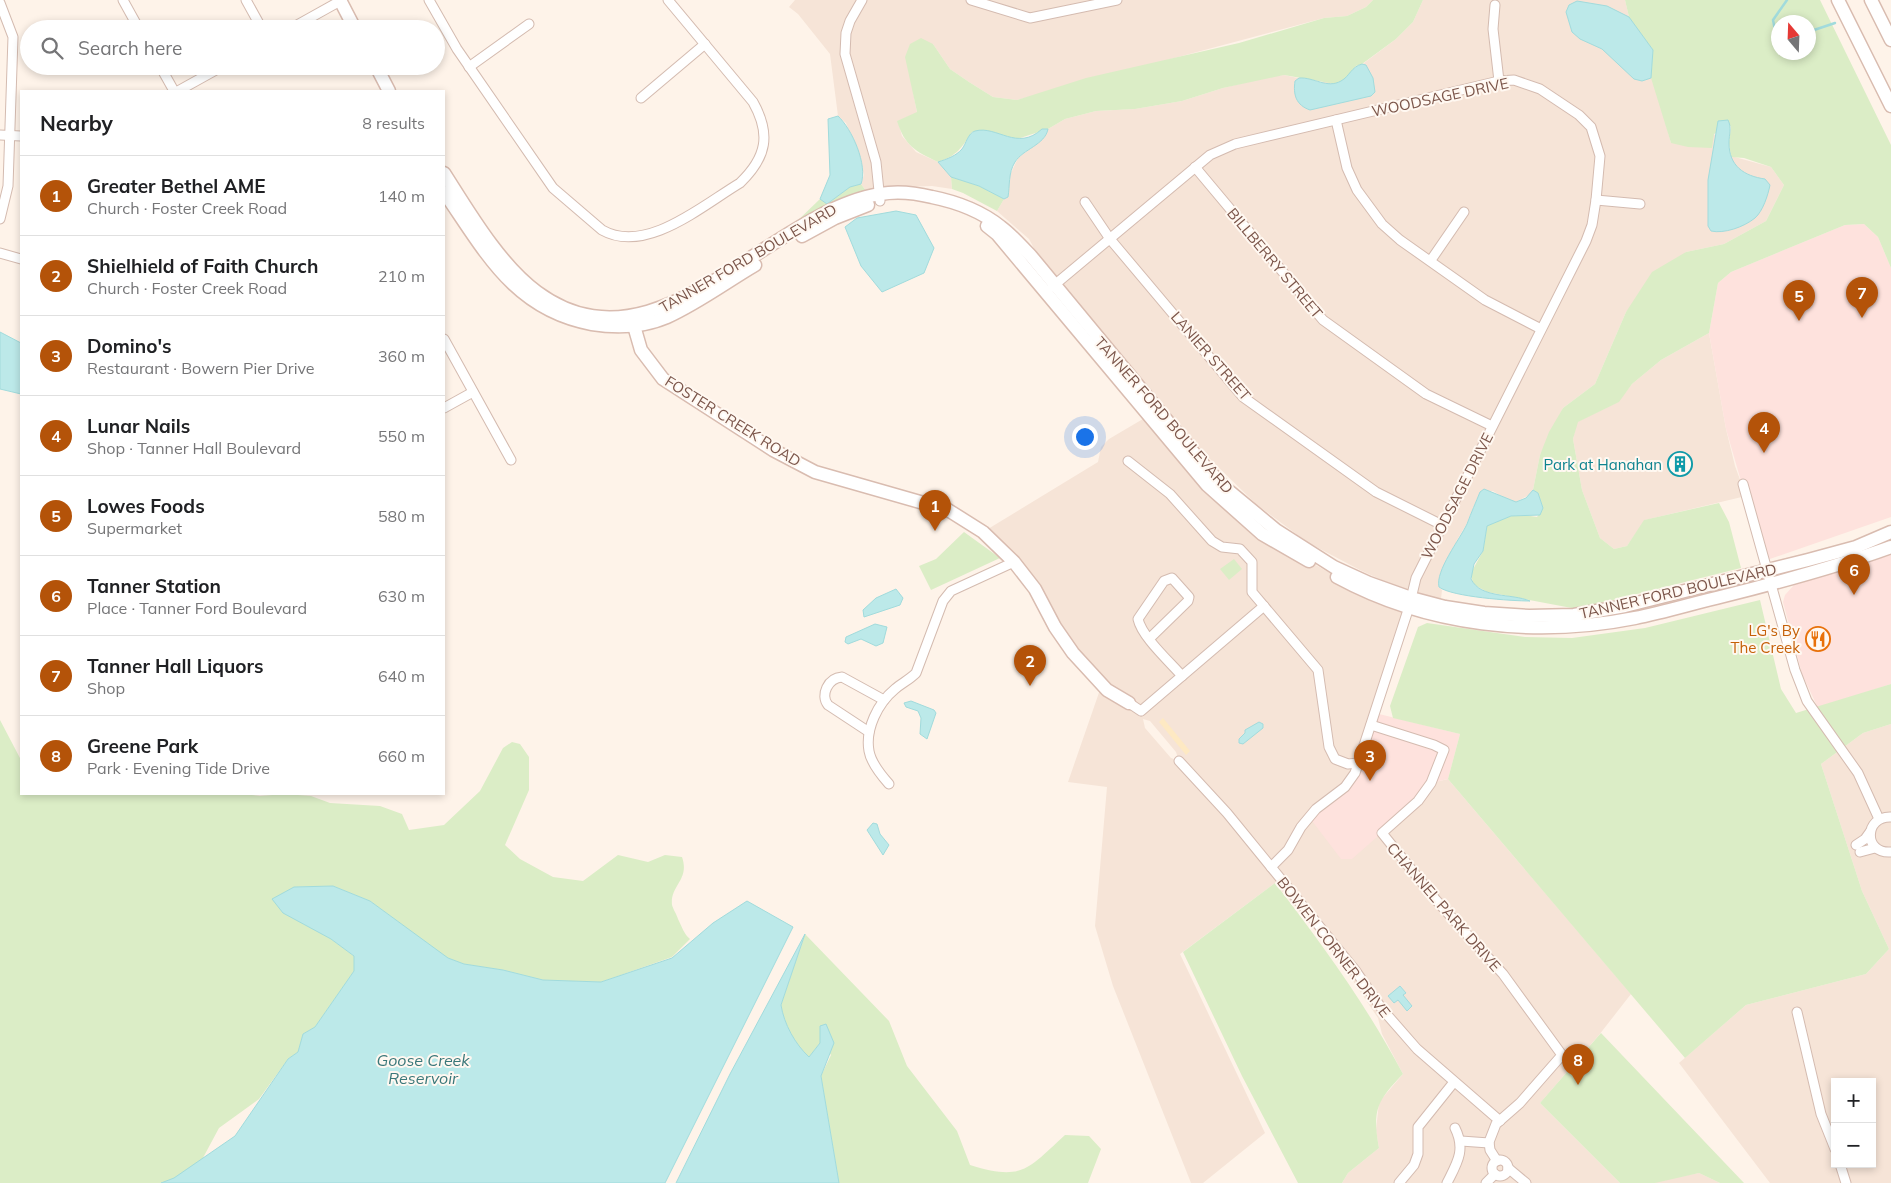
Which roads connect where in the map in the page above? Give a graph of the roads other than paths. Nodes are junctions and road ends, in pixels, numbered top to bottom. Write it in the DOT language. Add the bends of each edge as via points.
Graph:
graph roads {
  1 [pos="123,0"];
  2 [pos="246,0"];
  3 [pos="341,0"];
  4 [pos="429,0"];
  5 [pos="668,0"];
  6 [pos="862,0"];
  7 [pos="970,0"];
  8 [pos="1117,0"];
  9 [pos="1838,0"];
  10 [pos="1871,0"];
  11 [pos="0,3"];
  12 [pos="1495,5"];
  13 [pos="4,19"];
  14 [pos="134,20"];
  15 [pos="257,20"];
  16 [pos="306,20"];
  17 [pos="351,20"];
  18 [pos="441,20"];
  19 [pos="529,24"];
  20 [pos="445,27"];
  21 [pos="1891,40"];
  22 [pos="705,44"];
  23 [pos="469,67"];
  24 [pos="165,75"];
  25 [pos="207,75"];
  26 [pos="381,75"];
  27 [pos="1499,81"];
  28 [pos="173,90"];
  29 [pos="180,90"];
  30 [pos="388,90"];
  31 [pos="641,98"];
  32 [pos="1891,106"];
  33 [pos="1336,120"];
  34 [pos="0,135"];
  35 [pos="10,135"];
  36 [pos="20,136"];
  37 [pos="1195,167"];
  38 [pos="445,174"];
  39 [pos="445,193"];
  40 [pos="880,197"];
  41 [pos="1596,200"];
  42 [pos="1085,202"];
  43 [pos="1640,204"];
  44 [pos="1464,212"];
  45 [pos="0,219"];
  46 [pos="1110,238"];
  47 [pos="0,253"];
  48 [pos="20,259"];
  49 [pos="1431,260"];
  50 [pos="1050,289"];
  51 [pos="632,321"];
  52 [pos="1541,329"];
  53 [pos="445,342"];
  54 [pos="473,392"];
  55 [pos="445,407"];
  56 [pos="1492,426"];
  57 [pos="511,460"];
  58 [pos="1128,461"];
  59 [pos="1743,484"];
  60 [pos="1442,525"];
  61 [pos="1891,532"];
  62 [pos="1891,548"];
  63 [pos="1014,562"];
  64 [pos="1766,571"];
  65 [pos="1770,584"];
  66 [pos="1410,602"];
  67 [pos="1264,606"];
  68 [pos="1150,638"];
  69 [pos="1182,676"];
  70 [pos="884,700"];
  71 [pos="1129,703"];
  72 [pos="1371,725"];
  73 [pos="869,732"];
  74 [pos="1179,761"];
  75 [pos="1358,763"];
  76 [pos="889,784"];
  77 [pos="1891,817"];
  78 [pos="1879,819"];
  79 [pos="1870,832"];
  80 [pos="1875,848"];
  81 [pos="1891,852"];
  82 [pos="1271,867"];
  83 [pos="1797,1012"];
  84 [pos="1454,1082"];
  85 [pos="1500,1121"];
  86 [pos="1455,1128"];
  87 [pos="1831,1139"];
  88 [pos="1461,1141"];
  89 [pos="1489,1143"];
  90 [pos="1496,1161"];
  91 [pos="1508,1168"];
  92 [pos="1841,1168"];
  93 [pos="1495,1174"];
  94 [pos="1399,1183"];
  95 [pos="1447,1183"];
  96 [pos="1486,1183"];
  97 [pos="1526,1183"];
  98 [pos="1846,1183"];
  1 -- 14 [label="street"];
  2 -- 15 [label="street"];
  3 -- 16 [label="street"];
  3 -- 17 [label="street"];
  4 -- 18 [label="street"];
  5 -- 22 [label="street"];
  6 -- 40 [label="street" via="846,33 845,54 876,162"];
  7 -- 8 [label="street" via="1030,18"];
  9 -- 32 [label="street"];
  10 -- 21 [label="street"];
  11 -- 13 [label="street"];
  12 -- 27 [label="street" via="1493,29"];
  13 -- 35 [label="street" via="13,37"];
  19 -- 23 [label="street"];
  20 -- 23 [label="street"];
  22 -- 23 [label="street" via="761,116 765,133 763,150 751,173 740,183 659,232 634,238 602,230 553,188"];
  22 -- 31 [label="street"];
  24 -- 28 [label="street"];
  25 -- 29 [label="street"];
  26 -- 30 [label="street"];
  27 -- 33 [label="street, WOODSAGE DRIVE"];
  27 -- 41 [label="street, WOODSAGE DRIVE" via="1514,80 1540,89 1591,127 1600,156"];
  33 -- 37 [label="street, WOODSAGE DRIVE" via="1235,144 1210,155"];
  33 -- 49 [label="street" via="1347,168 1369,208 1400,240"];
  34 -- 35 [label="street"];
  35 -- 36 [label="street"];
  35 -- 45 [label="street" via="8,186"];
  37 -- 46 [label="street, WOODSAGE DRIVE"];
  37 -- 56 [label="street, BILLBERRY STREET" via="1323,320 1426,394"];
  38 -- 51 [label="street" via="512,269 538,293 584,314"];
  39 -- 51 [label="street" via="499,269 516,289 534,303 576,321 600,326"];
  40 -- 50 [label="street, TANNER FORD BOULEVARD" via="923,195 980,213 1003,228 1031,256"];
  40 -- 51 [label="street, TANNER FORD BOULEVARD" via="843,205 819,216 672,305"];
  41 -- 43 [label="street"];
  41 -- 52 [label="street, WOODSAGE DRIVE" via="1586,240"];
  42 -- 46 [label="street, LANIER STREET"];
  44 -- 49 [label="street"];
  46 -- 50 [label="street, WOODSAGE DRIVE"];
  46 -- 60 [label="street, LANIER STREET" via="1243,397 1376,492"];
  47 -- 48 [label="street"];
  49 -- 52 [label="street" via="1486,300"];
  50 -- 66 [label="street, TANNER FORD BOULEVARD" via="1208,470 1254,514 1334,566"];
  51 -- 63 [label="street, FOSTER CREEK ROAD" via="641,350 663,379 766,445 815,472 948,510 982,532"];
  52 -- 56 [label="street, WOODSAGE DRIVE"];
  53 -- 54 [label="street"];
  54 -- 55 [label="street"];
  54 -- 57 [label="street"];
  56 -- 60 [label="street, WOODSAGE DRIVE"];
  58 -- 67 [label="street" via="1170,494 1212,541 1222,547 1240,549 1246,555 1252,562 1252,592"];
  59 -- 64 [label="street"];
  60 -- 66 [label="street, WOODSAGE DRIVE" via="1416,578"];
  61 -- 64 [label="street, TANNER FORD BOULEVARD" via="1856,547"];
  62 -- 65 [label="street, TANNER FORD BOULEVARD"];
  63 -- 70 [label="street" via="951,591 943,601 916,673"];
  63 -- 71 [label="street, FOSTER CREEK ROAD" via="1073,653 1107,690"];
  64 -- 65 [label="street"];
  64 -- 66 [label="street, TANNER FORD BOULEVARD" via="1625,606 1574,615 1529,616"];
  65 -- 66 [label="street, TANNER FORD BOULEVARD" via="1635,618 1588,625 1496,626 1450,618"];
  65 -- 78 [label="street" via="1807,701 1858,773"];
  66 -- 72 [label="street, WOODSAGE DRIVE"];
  67 -- 69 [label="street"];
  67 -- 75 [label="street" via="1318,670 1329,747 1335,759 1348,764"];
  68 -- 68 [label="street" via="1139,626 1138,619 1164,581 1172,578 1189,597 1188,600"];
  68 -- 69 [label="street"];
  69 -- 71 [label="street" via="1142,714"];
  70 -- 73 [label="street"];
  70 -- 73 [label="street" via="842,677 832,680 825,690 828,705"];
  72 -- 75 [label="street, WOODSAGE DRIVE"];
  72 -- 85 [label="street, CHANNEL PARK DRIVE" via="1444,750 1431,783 1418,801 1382,834 1503,974 1562,1055"];
  73 -- 76 [label="street" via="869,752"];
  74 -- 82 [label="street, BOWEN CORNER DRIVE"];
  75 -- 82 [label="street, WOODSAGE DRIVE" via="1345,787 1316,809 1288,850"];
  77 -- 78 [label="street"];
  78 -- 79 [label="street"];
  79 -- 80 [label="street"];
  79 -- 80 [label="street" via="1858,848"];
  80 -- 81 [label="street"];
  82 -- 84 [label="street, BOWEN CORNER DRIVE" via="1382,1009 1425,1058"];
  83 -- 87 [label="street" via="1821,1114"];
  84 -- 85 [label="street, BOWEN CORNER DRIVE"];
  84 -- 94 [label="street" via="1418,1127 1416,1160"];
  85 -- 89 [label="street" via="1490,1134"];
  86 -- 88 [label="street"];
  88 -- 89 [label="street"];
  88 -- 95 [label="street" via="1455,1170"];
  89 -- 90 [label="street"];
  90 -- 91 [label="street" via="1505,1162"];
  90 -- 93 [label="street" via="1493,1166"];
  91 -- 93 [label="street" via="1504,1175"];
  91 -- 97 [label="street"];
  92 -- 98 [label="street"];
  93 -- 96 [label="street"];
}
